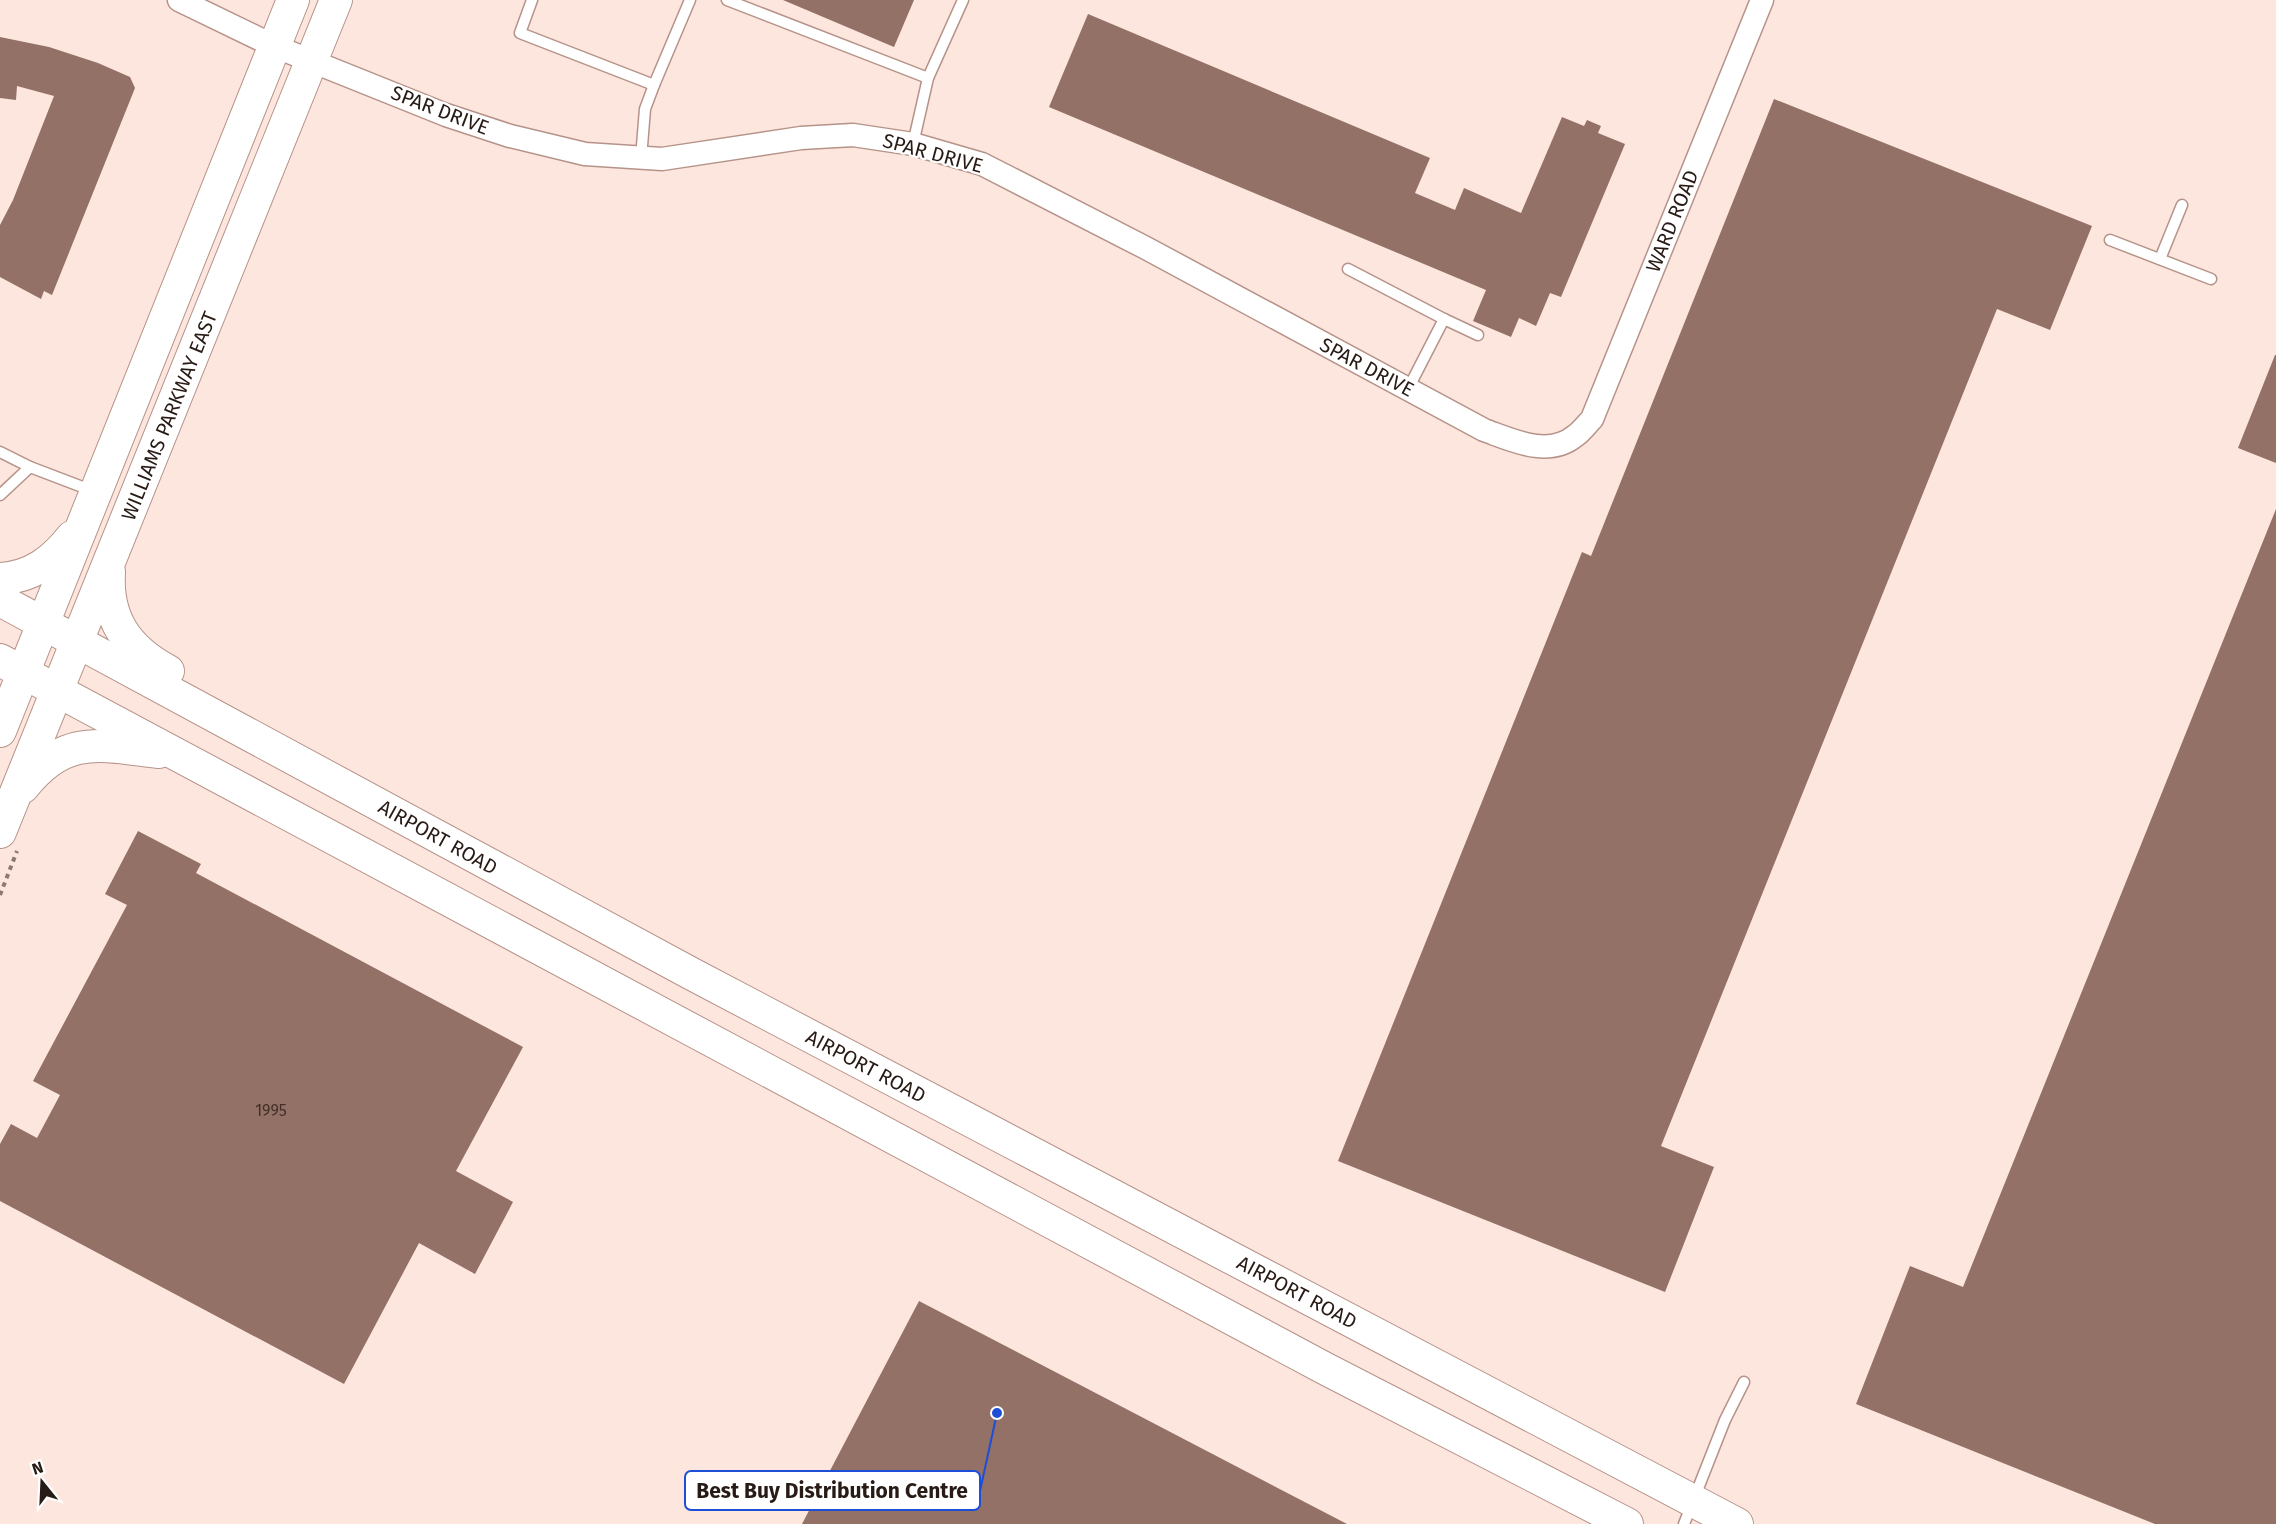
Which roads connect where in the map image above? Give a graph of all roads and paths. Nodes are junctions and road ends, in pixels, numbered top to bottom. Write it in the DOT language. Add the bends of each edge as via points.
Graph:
graph roads {
  1 [pos="179,0"];
  2 [pos="293,0"];
  3 [pos="336,0"];
  4 [pos="532,0"];
  5 [pos="690,0"];
  6 [pos="727,0"];
  7 [pos="963,0"];
  8 [pos="1762,0"];
  9 [pos="274,46"];
  10 [pos="312,60"];
  11 [pos="928,78"];
  12 [pos="654,85"];
  13 [pos="913,144"];
  14 [pos="641,158"];
  15 [pos="2182,205"];
  16 [pos="2110,240"];
  17 [pos="2160,259"];
  18 [pos="1348,269"];
  19 [pos="2211,279"];
  20 [pos="1444,319"];
  21 [pos="1478,335"];
  22 [pos="1408,389"];
  23 [pos="1574,437"];
  24 [pos="0,453"];
  25 [pos="30,467"];
  26 [pos="96,492"];
  27 [pos="0,495"];
  28 [pos="82,524"];
  29 [pos="110,563"];
  30 [pos="0,579"];
  31 [pos="0,600"];
  32 [pos="43,624"];
  33 [pos="78,642"];
  34 [pos="12,666"];
  35 [pos="58,691"];
  36 [pos="223,720"];
  37 [pos="0,731"];
  38 [pos="179,755"];
  39 [pos="14,800"];
  40 [pos="0,832"];
  41 [pos="1744,1382"];
  42 [pos="1688,1512"];
  43 [pos="1627,1524"];
  44 [pos="1737,1524"];
  1 -- 9 [label="street, SPAR DRIVE"];
  2 -- 9 [label="main road, WILLIAMS PARKWAY EAST"];
  3 -- 10 [label="main road, WILLIAMS PARKWAY EAST"];
  4 -- 12 [label="lane" via="520,33"];
  5 -- 12 [label="lane"];
  6 -- 11 [label="lane"];
  7 -- 11 [label="lane"];
  8 -- 23 [label="street, WARD ROAD" via="1592,419"];
  9 -- 10 [label="street, SPAR DRIVE"];
  9 -- 26 [label="main road, WILLIAMS PARKWAY EAST"];
  10 -- 14 [label="street, SPAR DRIVE" via="446,115 510,136 585,154"];
  10 -- 29 [label="main road, WILLIAMS PARKWAY EAST"];
  11 -- 13 [label="lane"];
  12 -- 14 [label="lane" via="645,109"];
  13 -- 14 [label="street, SPAR DRIVE" via="854,135 801,138 662,159"];
  13 -- 22 [label="street, SPAR DRIVE" via="982,164 1050,197"];
  15 -- 17 [label="lane"];
  16 -- 17 [label="lane"];
  17 -- 19 [label="lane"];
  18 -- 20 [label="lane"];
  20 -- 21 [label="lane"];
  20 -- 22 [label="lane"];
  22 -- 23 [label="street, SPAR DRIVE" via="1484,430 1527,445 1556,446"];
  24 -- 25 [label="lane"];
  25 -- 26 [label="lane"];
  25 -- 27 [label="lane"];
  26 -- 28 [label="main road, WILLIAMS PARKWAY EAST"];
  28 -- 30 [label="main road" via="42,567"];
  28 -- 32 [label="main road, WILLIAMS PARKWAY EAST"];
  29 -- 33 [label="main road, WILLIAMS PARKWAY EAST"];
  29 -- 36 [label="main road" via="110,599 123,634 154,664 206,692"];
  31 -- 32 [label="main road, AIRPORT ROAD"];
  32 -- 33 [label="main road, AIRPORT ROAD"];
  32 -- 34 [label="main road, WILLIAMS PARKWAY EAST"];
  33 -- 35 [label="main road, WILLIAMS PARKWAY EAST"];
  33 -- 36 [label="main road, AIRPORT ROAD"];
  34 -- 35 [label="main road"];
  34 -- 37 [label="main road, WILLIAMS PARKWAY EAST"];
  35 -- 38 [label="main road"];
  35 -- 39 [label="main road, WILLIAMS PARKWAY EAST"];
  36 -- 42 [label="main road, AIRPORT ROAD"];
  38 -- 39 [label="main road" via="97,745 72,748 41,768"];
  38 -- 43 [label="main road" via="1273,1341"];
  39 -- 40 [label="main road, WILLIAMS PARKWAY EAST"];
  41 -- 42 [label="lane"];
  42 -- 44 [label="main road, AIRPORT ROAD"];
}
